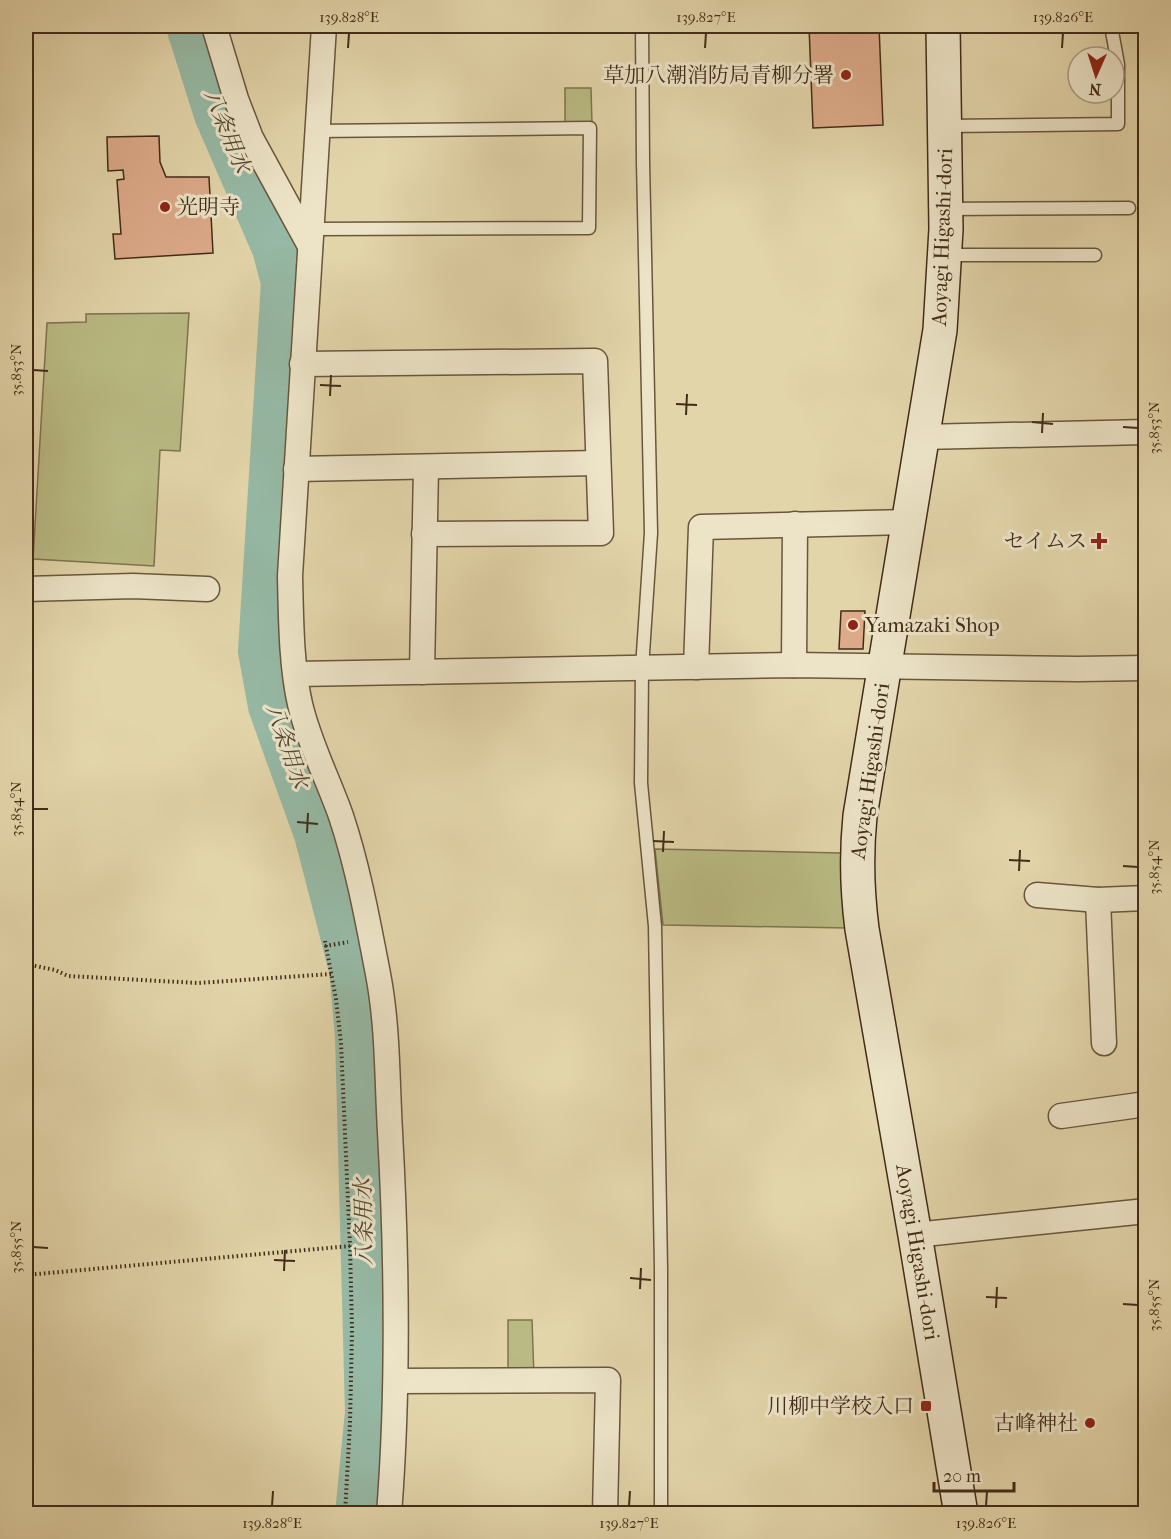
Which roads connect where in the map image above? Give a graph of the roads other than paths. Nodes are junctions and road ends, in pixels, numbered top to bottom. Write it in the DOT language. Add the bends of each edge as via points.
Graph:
graph roads {
  1 [pos="214,26"];
  2 [pos="324,26"];
  3 [pos="642,26"];
  4 [pos="943,26"];
  5 [pos="1111,26"];
  6 [pos="945,126"];
  7 [pos="316,131"];
  8 [pos="1129,208"];
  9 [pos="946,209"];
  10 [pos="310,237"];
  11 [pos="945,255"];
  12 [pos="1095,255"];
  13 [pos="303,364"];
  14 [pos="1146,432"];
  15 [pos="922,437"];
  16 [pos="598,463"];
  17 [pos="426,467"];
  18 [pos="296,469"];
  19 [pos="908,522"];
  20 [pos="795,524"];
  21 [pos="424,534"];
  22 [pos="26,589"];
  23 [pos="207,589"];
  24 [pos="794,665"];
  25 [pos="885,665"];
  26 [pos="696,667"];
  27 [pos="642,668"];
  28 [pos="1146,668"];
  29 [pos="422,672"];
  30 [pos="296,674"];
  31 [pos="1037,896"];
  32 [pos="1146,898"];
  33 [pos="1098,900"];
  34 [pos="1104,1043"];
  35 [pos="1146,1104"];
  36 [pos="1061,1116"];
  37 [pos="1146,1211"];
  38 [pos="915,1236"];
  39 [pos="396,1381"];
  40 [pos="389,1514"];
  41 [pos="605,1514"];
  42 [pos="662,1514"];
  43 [pos="961,1514"];
  1 -- 10 [label="street" via="251,138"];
  2 -- 7 [label="street"];
  3 -- 27 [label="lane" via="651,533"];
  4 -- 6 [label="street, Aoyagi Higashi-dori"];
  5 -- 6 [label="lane" via="1118,64 1118,124"];
  6 -- 9 [label="street, Aoyagi Higashi-dori"];
  7 -- 10 [label="street"];
  7 -- 10 [label="lane" via="590,128 589,228"];
  8 -- 9 [label="lane"];
  9 -- 11 [label="street, Aoyagi Higashi-dori"];
  10 -- 13 [label="street"];
  11 -- 12 [label="lane"];
  11 -- 15 [label="street, Aoyagi Higashi-dori" via="940,330"];
  13 -- 16 [label="street" via="595,361"];
  13 -- 18 [label="street"];
  14 -- 15 [label="street"];
  15 -- 19 [label="street, Aoyagi Higashi-dori"];
  16 -- 17 [label="street"];
  16 -- 21 [label="street" via="601,533"];
  17 -- 18 [label="street"];
  17 -- 21 [label="street"];
  18 -- 30 [label="street" via="290,576"];
  19 -- 20 [label="street"];
  19 -- 25 [label="street, Aoyagi Higashi-dori"];
  20 -- 24 [label="street"];
  20 -- 26 [label="street" via="701,527"];
  21 -- 29 [label="street"];
  22 -- 23 [label="street"];
  24 -- 25 [label="street"];
  24 -- 26 [label="street"];
  25 -- 28 [label="street"];
  25 -- 38 [label="street, Aoyagi Higashi-dori" via="860,816 856,889"];
  26 -- 27 [label="street"];
  27 -- 29 [label="street"];
  27 -- 42 [label="lane" via="641,783 656,938"];
  29 -- 30 [label="street"];
  30 -- 39 [label="street" via="300,703 341,818 379,977 395,1214"];
  31 -- 33 [label="street"];
  32 -- 33 [label="street"];
  33 -- 34 [label="street"];
  35 -- 36 [label="street"];
  37 -- 38 [label="street"];
  38 -- 43 [label="street, Aoyagi Higashi-dori"];
  39 -- 40 [label="street"];
  39 -- 41 [label="street" via="608,1380"];
}
